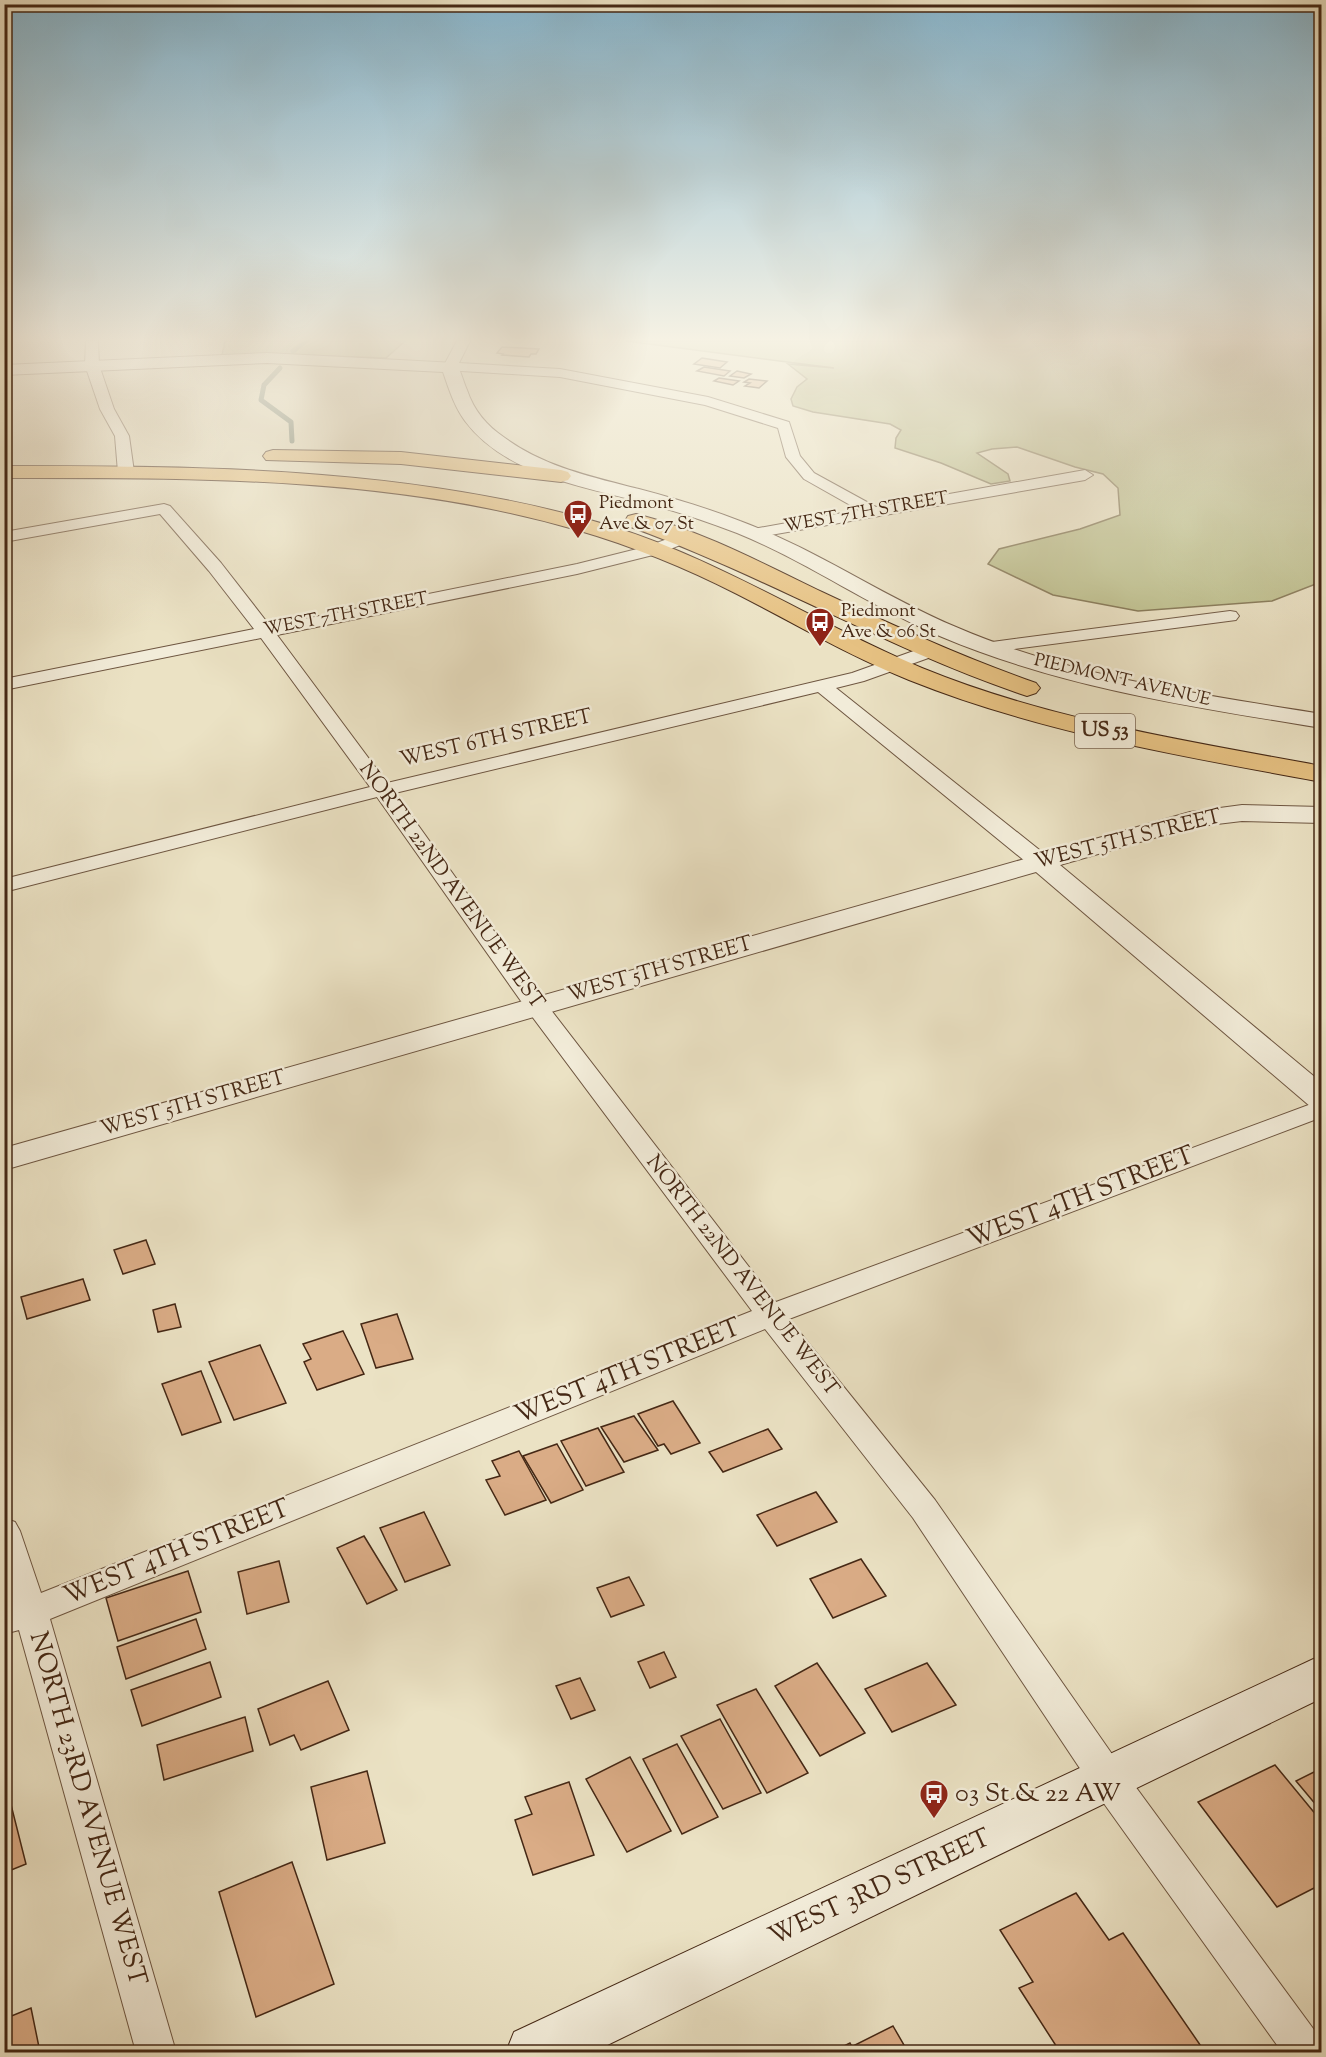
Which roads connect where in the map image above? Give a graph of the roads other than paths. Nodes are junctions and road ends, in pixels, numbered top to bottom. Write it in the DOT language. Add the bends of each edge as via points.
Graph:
graph roads {
  1 [pos="122,437"];
  2 [pos="492,437"];
  3 [pos="787,437"];
  4 [pos="4,457"];
  5 [pos="184,458"];
  6 [pos="125,465"];
  7 [pos="4,472"];
  8 [pos="1085,474"];
  9 [pos="561,476"];
  10 [pos="874,512"];
  11 [pos="754,533"];
  12 [pos="4,537"];
  13 [pos="686,537"];
  14 [pos="655,550"];
  15 [pos="1230,616"];
  16 [pos="263,631"];
  17 [pos="992,647"];
  18 [pos="928,652"];
  19 [pos="896,665"];
  20 [pos="4,685"];
  21 [pos="822,686"];
  22 [pos="1322,722"];
  23 [pos="1322,752"];
  24 [pos="1322,774"];
  25 [pos="382,790"];
  26 [pos="1322,815"];
  27 [pos="1039,861"];
  28 [pos="4,886"];
  29 [pos="536,1006"];
  30 [pos="1322,1100"];
  31 [pos="1322,1108"];
  32 [pos="4,1159"];
  33 [pos="770,1315"];
  34 [pos="4,1531"];
  35 [pos="18,1616"];
  36 [pos="1322,1675"];
  37 [pos="1108,1779"];
  38 [pos="156,2052"];
  39 [pos="534,2052"];
  40 [pos="1306,2052"];
  1 -- 6 [label="street"];
  2 -- 9 [label="street, PIEDMONT AVENUE" via="512,454"];
  3 -- 10 [label="street" via="793,457 809,476"];
  4 -- 6 [label="highway, PIEDMONT AVENUE / US 53"];
  5 -- 6 [label="highway, PIEDMONT AVENUE / US 53"];
  5 -- 9 [label="highway" via="401,458"];
  5 -- 13 [label="highway, PIEDMONT AVENUE / US 53" via="352,467 472,482 606,512"];
  6 -- 7 [label="highway, PIEDMONT AVENUE / US 53"];
  6 -- 14 [label="highway, PIEDMONT AVENUE / US 53" via="398,487 503,505 585,525"];
  8 -- 10 [label="street, WEST 7TH STREET"];
  9 -- 11 [label="street, PIEDMONT AVENUE" via="659,500"];
  10 -- 11 [label="street, WEST 7TH STREET"];
  11 -- 17 [label="street, PIEDMONT AVENUE" via="949,632"];
  12 -- 16 [label="street, NORTH 22ND AVENUE WEST" via="164,509 215,567"];
  13 -- 14 [label="street, WEST 7TH STREET"];
  13 -- 18 [label="highway, PIEDMONT AVENUE / US 53"];
  14 -- 16 [label="street, WEST 7TH STREET"];
  14 -- 19 [label="highway, PIEDMONT AVENUE / US 53" via="741,587"];
  15 -- 17 [label="street"];
  16 -- 20 [label="street, WEST 7TH STREET"];
  16 -- 25 [label="street, NORTH 22ND AVENUE WEST"];
  17 -- 22 [label="street, PIEDMONT AVENUE" via="1051,667 1147,691"];
  18 -- 19 [label="street, WEST 6TH STREET"];
  18 -- 23 [label="highway, PIEDMONT AVENUE / US 53" via="996,678 1089,704"];
  19 -- 21 [label="street, WEST 6TH STREET"];
  19 -- 24 [label="highway, PIEDMONT AVENUE / US 53" via="964,692 1065,722"];
  21 -- 25 [label="street, WEST 6TH STREET"];
  21 -- 27 [label="street"];
  25 -- 28 [label="street, WEST 6TH STREET"];
  25 -- 29 [label="street, NORTH 22ND AVENUE WEST"];
  26 -- 27 [label="street, WEST 5TH STREET" via="1210,816"];
  27 -- 29 [label="street, WEST 5TH STREET"];
  27 -- 30 [label="street"];
  29 -- 32 [label="street, WEST 5TH STREET"];
  29 -- 33 [label="street, NORTH 22ND AVENUE WEST"];
  31 -- 33 [label="street, WEST 4TH STREET"];
  33 -- 35 [label="street, WEST 4TH STREET"];
  33 -- 37 [label="street, NORTH 22ND AVENUE WEST" via="924,1509"];
  34 -- 35 [label="street, NORTH 23RD AVENUE WEST"];
  35 -- 38 [label="street, NORTH 23RD AVENUE WEST"];
  36 -- 37 [label="main road, WEST 3RD STREET"];
  37 -- 39 [label="main road, WEST 3RD STREET"];
  37 -- 40 [label="street, NORTH 22ND AVENUE WEST"];
}
